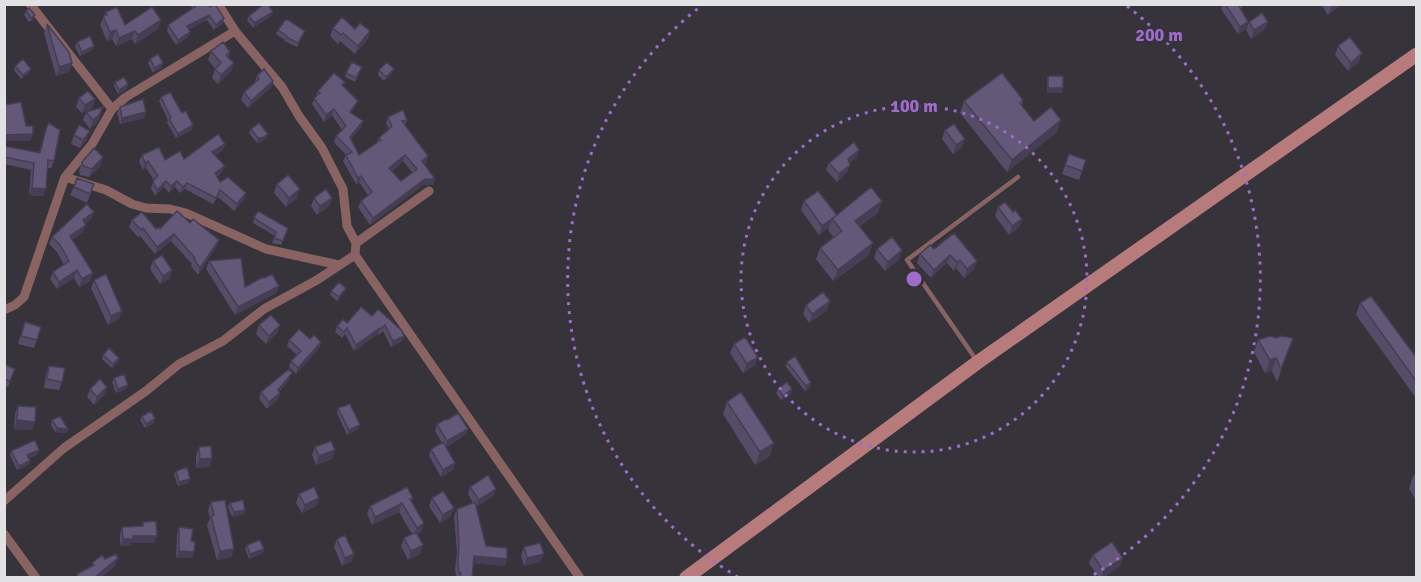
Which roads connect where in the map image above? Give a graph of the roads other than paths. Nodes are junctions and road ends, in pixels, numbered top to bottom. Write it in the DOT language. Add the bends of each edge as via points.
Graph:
graph roads {
  1 [pos="30,4"];
  2 [pos="218,4"];
  3 [pos="235,31"];
  4 [pos="1416,55"];
  5 [pos="112,109"];
  6 [pos="65,177"];
  7 [pos="1018,177"];
  8 [pos="429,191"];
  9 [pos="356,243"];
  10 [pos="355,255"];
  11 [pos="339,265"];
  12 [pos="4,310"];
  13 [pos="978,362"];
  14 [pos="4,501"];
  15 [pos="4,534"];
  16 [pos="36,578"];
  17 [pos="580,578"];
  18 [pos="686,578"];
  1 -- 5 [label="street"];
  2 -- 3 [label="street"];
  3 -- 5 [label="street" via="126,96"];
  3 -- 9 [label="street" via="282,87 322,148 343,189 347,226"];
  4 -- 13 [label="main road"];
  5 -- 6 [label="street" via="92,144"];
  6 -- 11 [label="street" via="106,190 132,204 186,213 266,249"];
  6 -- 12 [label="street" via="24,297"];
  7 -- 13 [label="lane" via="907,260"];
  8 -- 9 [label="street"];
  9 -- 10 [label="street"];
  10 -- 11 [label="street"];
  10 -- 17 [label="street"];
  11 -- 14 [label="street" via="264,309 222,341 179,364 64,448"];
  13 -- 18 [label="main road"];
  15 -- 16 [label="street"];
}
